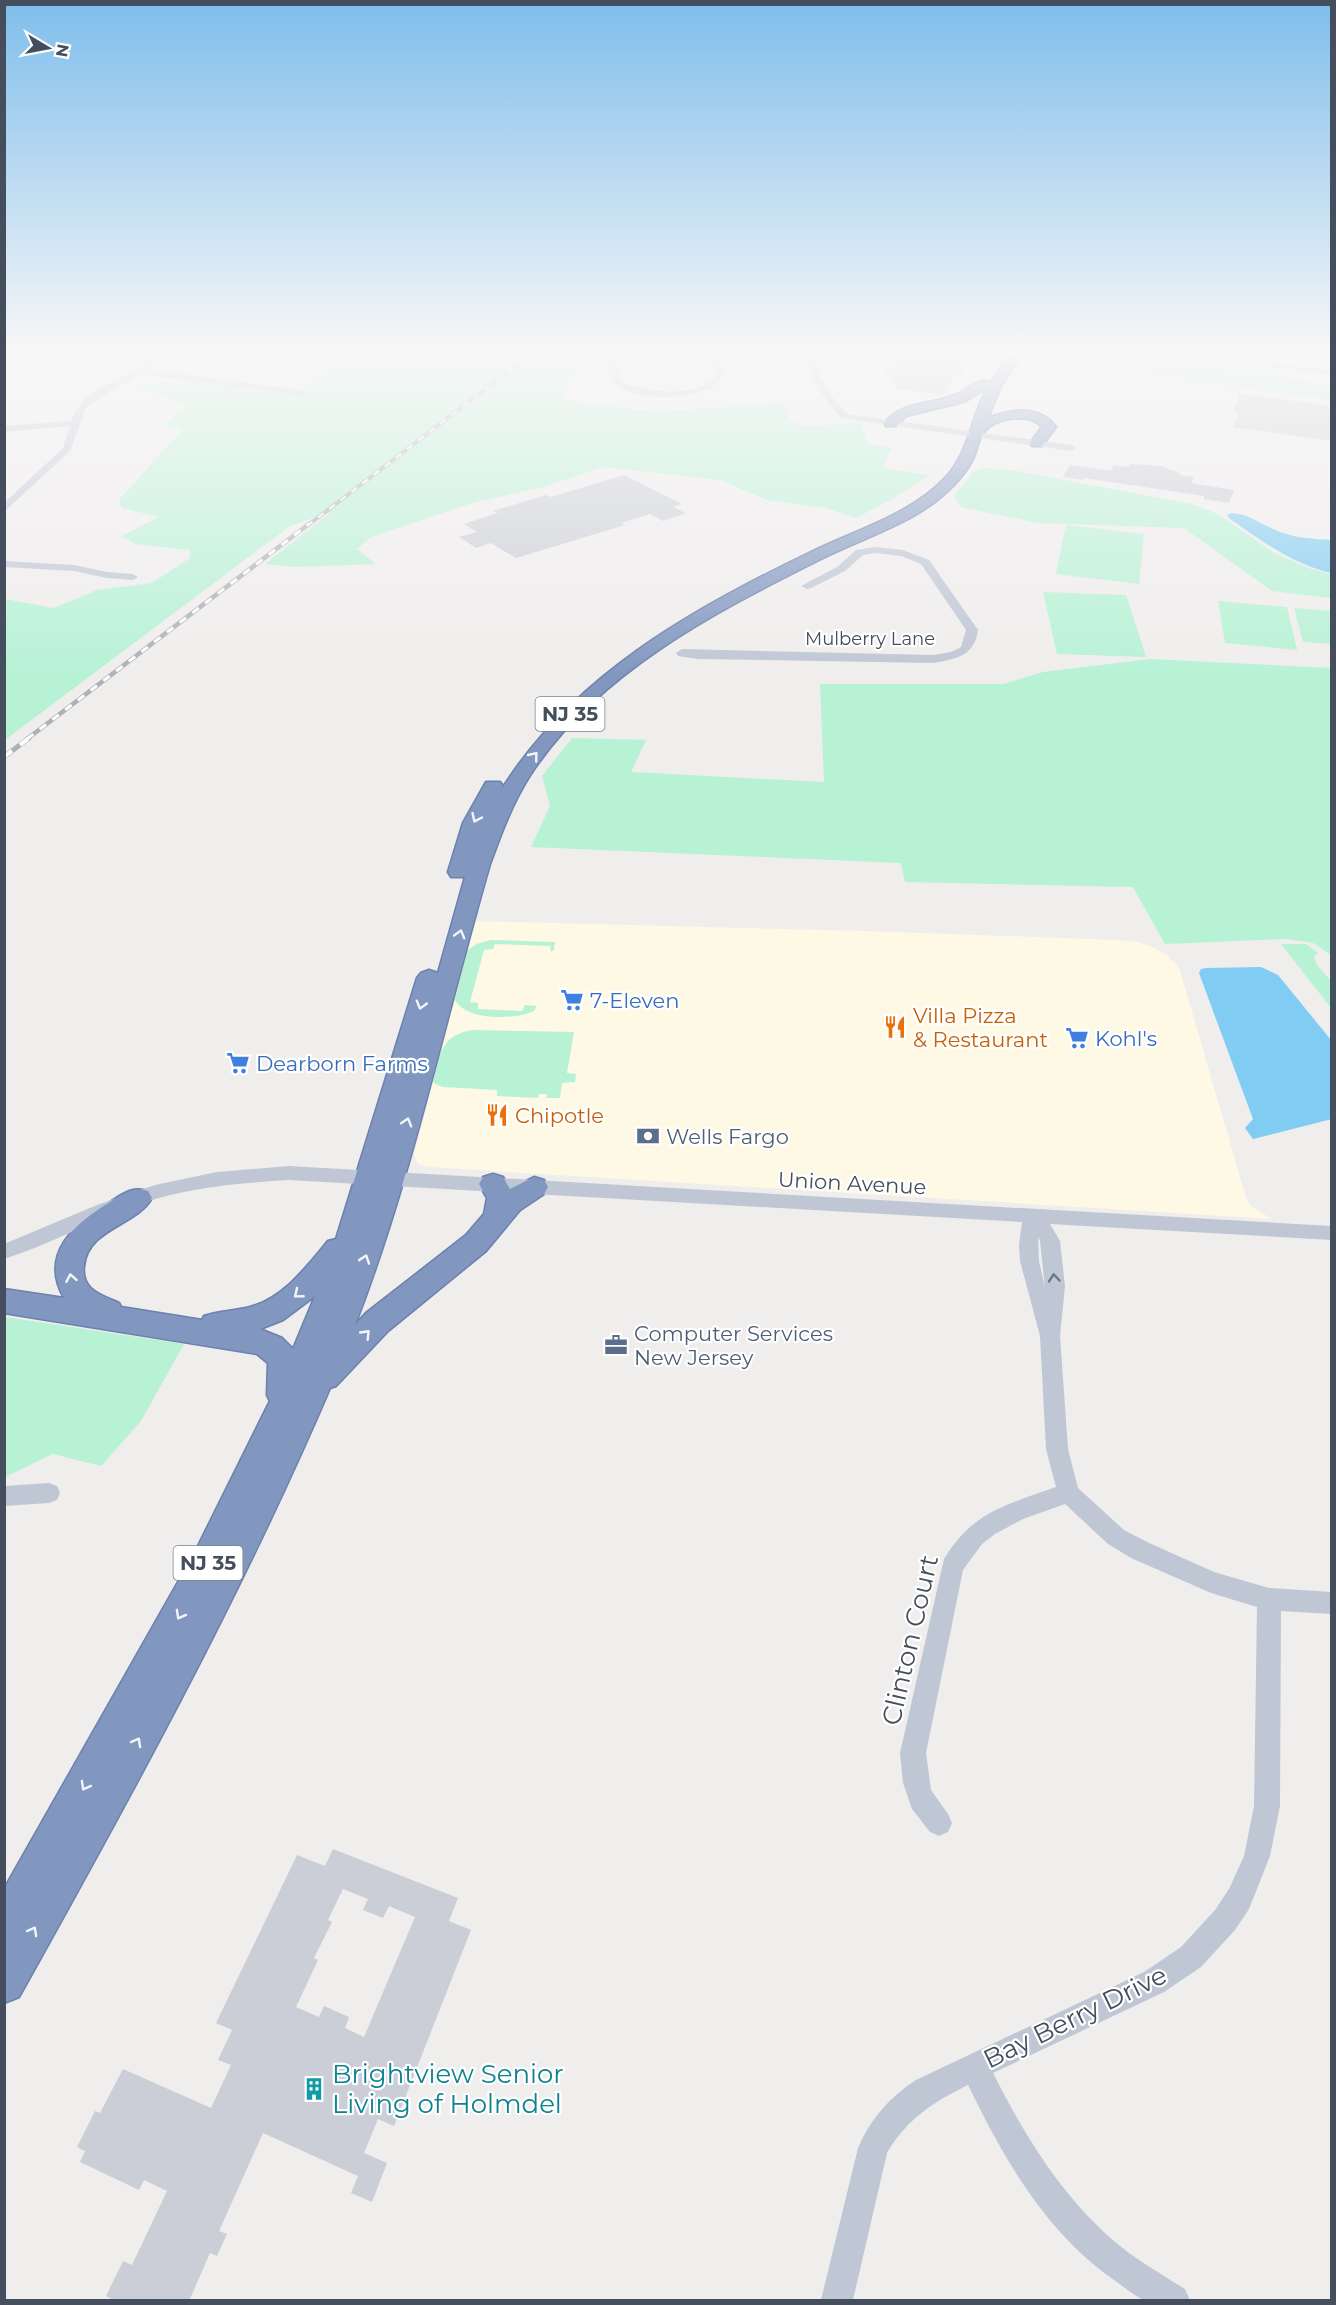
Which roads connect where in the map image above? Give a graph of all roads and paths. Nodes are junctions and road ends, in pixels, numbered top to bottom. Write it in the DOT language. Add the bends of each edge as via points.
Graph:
graph roads {
  1 [pos="53,463"];
  2 [pos="951,463"];
  3 [pos="966,463"];
  4 [pos="4,509"];
  5 [pos="4,564"];
  6 [pos="134,577"];
  7 [pos="807,586"];
  8 [pos="687,625"];
  9 [pos="682,653"];
  10 [pos="618,672"];
  11 [pos="380,1177"];
  12 [pos="493,1184"];
  13 [pos="534,1187"];
  14 [pos="138,1198"];
  15 [pos="498,1216"];
  16 [pos="1033,1216"];
  17 [pos="1332,1233"];
  18 [pos="350,1234"];
  19 [pos="4,1252"];
  20 [pos="4,1301"];
  21 [pos="131,1322"];
  22 [pos="176,1328"];
  23 [pos="311,1391"];
  24 [pos="282,1410"];
  25 [pos="49,1492"];
  26 [pos="1068,1493"];
  27 [pos="4,1496"];
  28 [pos="1269,1599"];
  29 [pos="1332,1603"];
  30 [pos="939,1823"];
  31 [pos="4,1930"];
  32 [pos="4,1982"];
  33 [pos="974,2066"];
  34 [pos="837,2301"];
  35 [pos="1174,2301"];
  1 -- 4 [label="street"];
  2 -- 11 [label="highway, NJ 35, one-way" via="923,493 896,510 712,599 646,640 555,713 518,749 473,823"];
  3 -- 8 [label="highway, NJ 35" via="924,503"];
  5 -- 6 [label="street"];
  7 -- 9 [label="street, Mulberry Lane" via="841,569 860,552 903,553 925,562 972,630 969,647 961,653 933,659"];
  8 -- 9 [label="highway" via="672,645"];
  8 -- 10 [label="highway, NJ 35"];
  9 -- 10 [label="highway" via="652,655"];
  11 -- 10 [label="highway, NJ 35, one-way" via="485,849 504,802 532,758 567,717"];
  11 -- 12 [label="street, Union Avenue"];
  11 -- 14 [label="street, Union Avenue" via="289,1173 238,1176 205,1180"];
  11 -- 18 [label="highway, NJ 35"];
  23 -- 11 [label="highway, NJ 35, one-way" via="359,1276"];
  12 -- 13 [label="street, Union Avenue"];
  12 -- 15 [label="highway" via="501,1197"];
  13 -- 15 [label="highway"];
  13 -- 16 [label="street, Union Avenue"];
  14 -- 19 [label="street, Union Avenue"];
  21 -- 14 [label="highway, one-way" via="84,1301 68,1275 70,1258 83,1237"];
  23 -- 15 [label="highway, one-way" via="377,1322 476,1243"];
  16 -- 17 [label="street, Union Avenue"];
  16 -- 26 [label="street" via="1028,1235 1033,1280 1050,1336 1057,1449"];
  18 -- 22 [label="highway, one-way" via="304,1290 277,1309 231,1324"];
  18 -- 24 [label="highway, NJ 35" via="316,1332"];
  20 -- 21 [label="highway"];
  21 -- 22 [label="highway"];
  22 -- 24 [label="highway" via="243,1337 278,1350 284,1361"];
  32 -- 23 [label="highway, NJ 35, one-way" via="244,1542"];
  24 -- 31 [label="highway, NJ 35, one-way" via="213,1554"];
  25 -- 27 [label="street"];
  26 -- 28 [label="street" via="1098,1522 1139,1550 1211,1582"];
  26 -- 30 [label="street, Clinton Court" via="993,1521 961,1549 952,1567 913,1770 920,1799"];
  28 -- 29 [label="street"];
  28 -- 33 [label="street, Bay Berry Drive" via="1267,1806 1257,1856 1239,1899 1209,1940 1170,1973"];
  33 -- 34 [label="street, Bay Berry Drive" via="913,2098 884,2128 873,2148"];
  33 -- 35 [label="street" via="1017,2151 1061,2211 1110,2258"];
}
